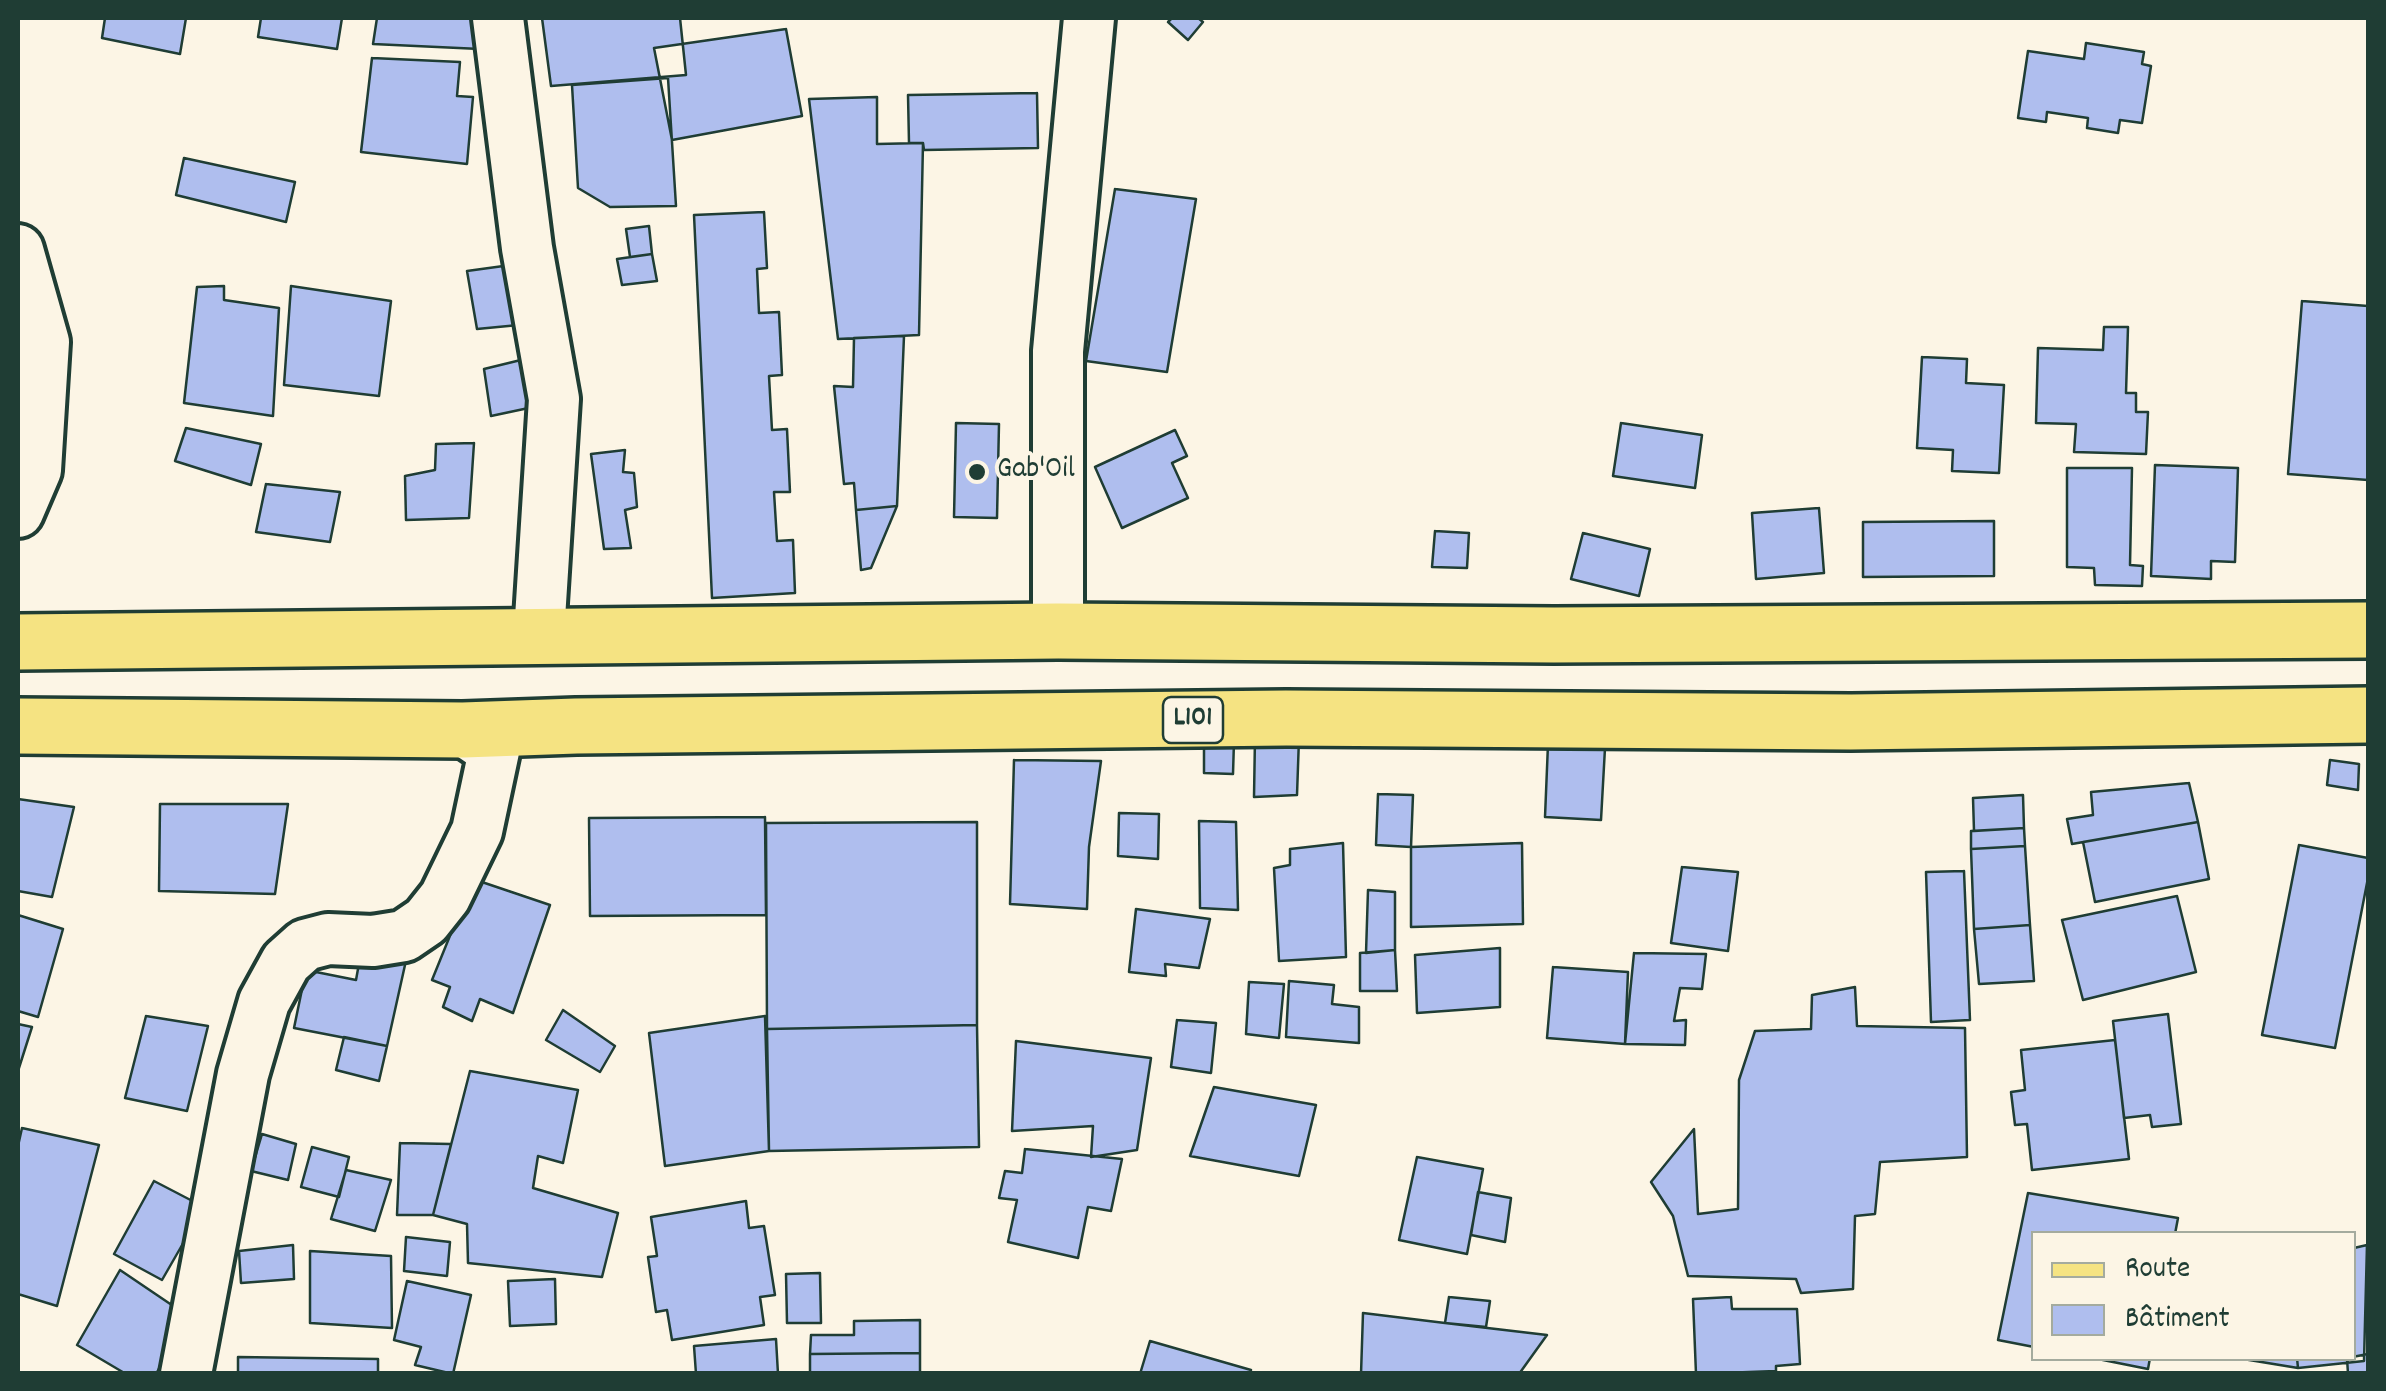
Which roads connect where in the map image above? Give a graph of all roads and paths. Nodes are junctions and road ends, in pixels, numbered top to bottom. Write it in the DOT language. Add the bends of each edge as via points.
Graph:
graph roads {
  1 [pos="498,18"];
  2 [pos="1089,18"];
  3 [pos="18,250"];
  4 [pos="18,512"];
  5 [pos="2368,630"];
  6 [pos="1058,631"];
  7 [pos="539,634"];
  8 [pos="18,642"];
  9 [pos="2368,715"];
  10 [pos="18,726"];
  11 [pos="463,730"];
  12 [pos="186,1374"];
  1 -- 7 [label="street" via="554,399"];
  2 -- 6 [label="street" via="1058,351"];
  3 -- 4 [label="street" via="44,342 36,470"];
  5 -- 6 [label="main road"];
  6 -- 7 [label="main road"];
  7 -- 8 [label="main road"];
  9 -- 11 [label="main road, L101" via="1869,722 1286,718"];
  10 -- 11 [label="main road, L101"];
  11 -- 12 [label="street" via="494,750 477,831 445,897 404,936 305,945 286,962 264,1002 243,1074"];
}
